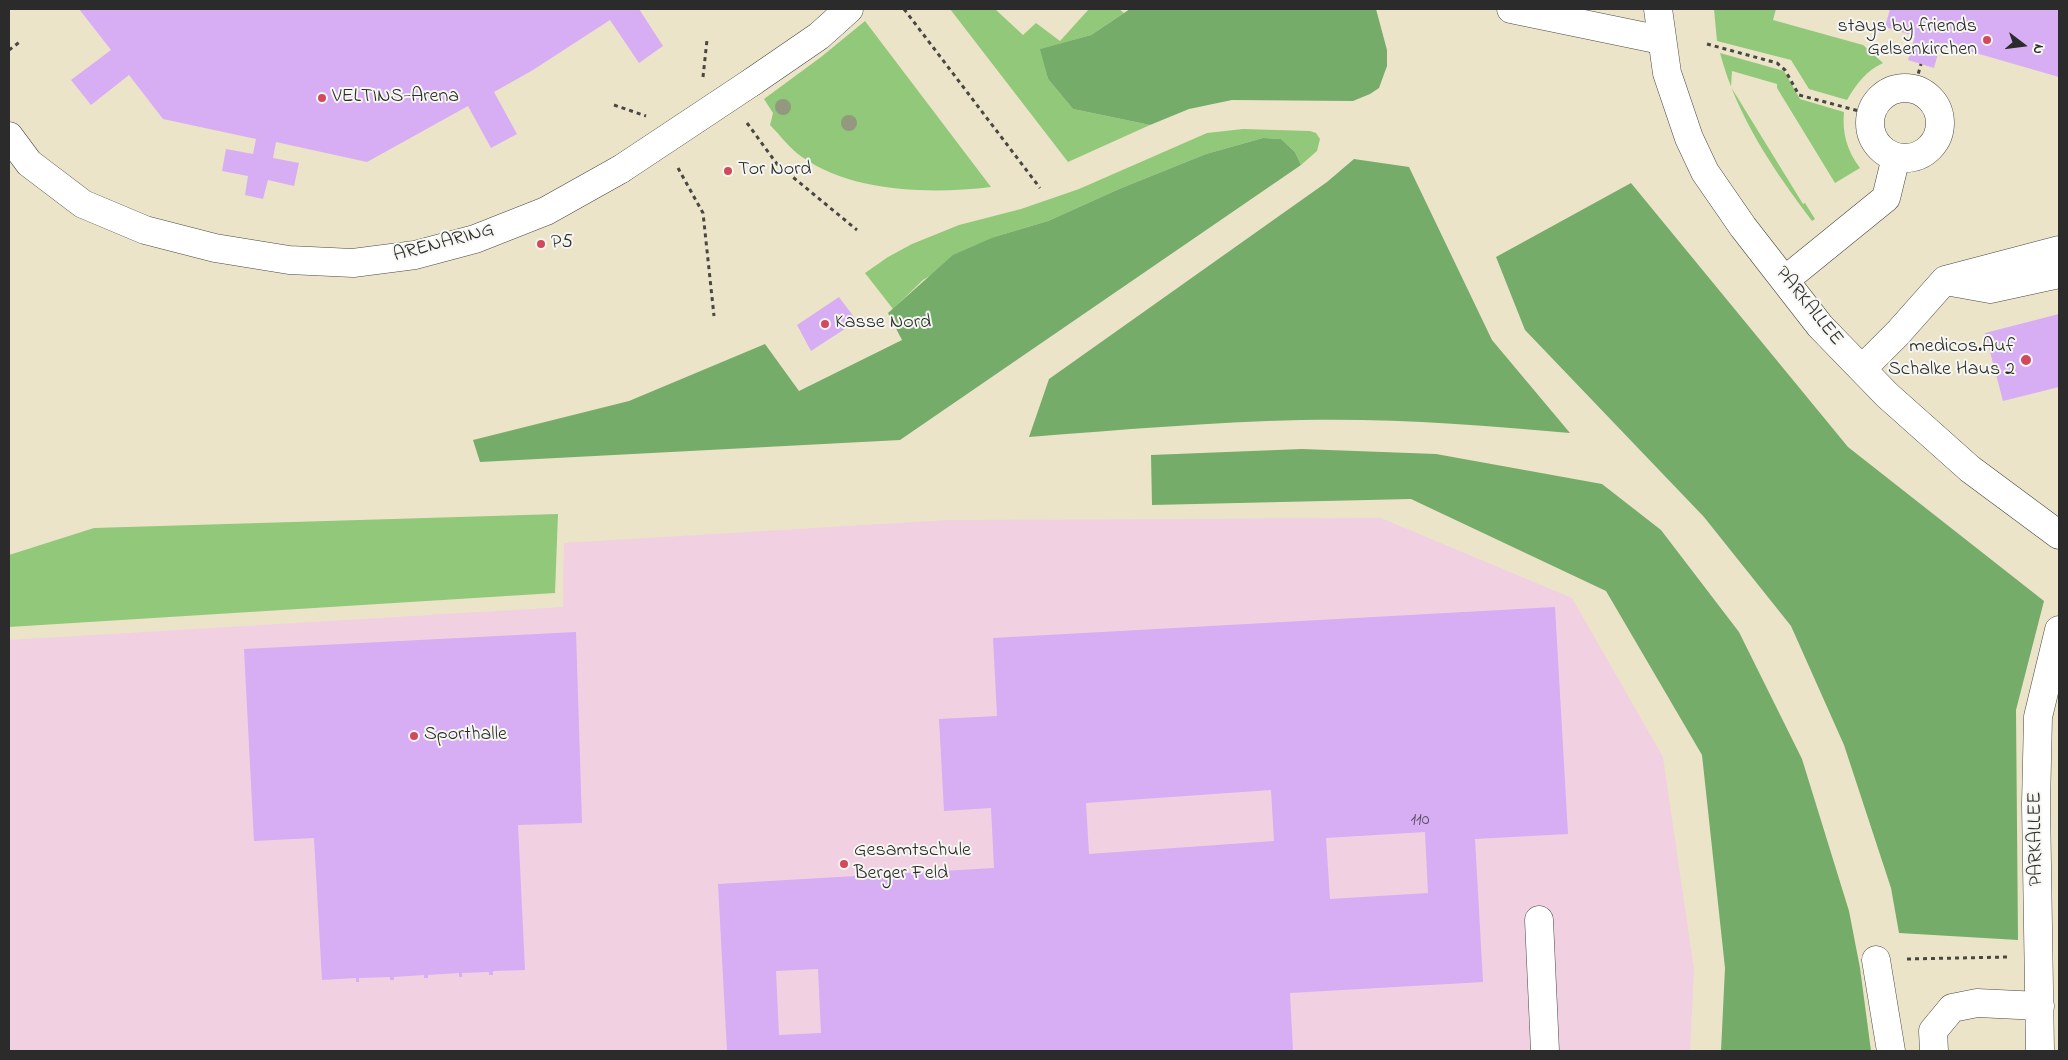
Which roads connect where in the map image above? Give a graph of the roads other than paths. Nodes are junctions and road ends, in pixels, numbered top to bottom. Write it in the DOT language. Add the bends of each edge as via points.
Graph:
graph roads {
  1 [pos="850,9"];
  2 [pos="1511,9"];
  3 [pos="1658,9"];
  4 [pos="1661,40"];
  5 [pos="9,136"];
  6 [pos="1896,157"];
  7 [pos="2059,250"];
  8 [pos="2059,274"];
  9 [pos="1785,280"];
  10 [pos="1945,280"];
  11 [pos="1862,370"];
  12 [pos="2059,535"];
  13 [pos="2059,630"];
  14 [pos="1539,920"];
  15 [pos="1876,960"];
  16 [pos="2040,1006"];
  17 [pos="1545,1051"];
  18 [pos="1891,1051"];
  19 [pos="1934,1051"];
  20 [pos="2040,1051"];
  1 -- 5 [label="street, ARENARING, bridge" via="819,36 621,169 546,211 476,240 415,255 353,263 288,260 144,230 83,204 29,163"];
  2 -- 4 [label="street"];
  3 -- 4 [label="street, PARKALLEE"];
  4 -- 9 [label="street, PARKALLEE" via="1676,103 1705,172"];
  6 -- 6 [label="street" via="1911,158 1922,154 1931,147 1940,126 1935,104 1917,76 1905,87 1883,94 1870,114 1869,126 1878,148"];
  6 -- 9 [label="street" via="1886,198"];
  7 -- 10 [label="street"];
  8 -- 10 [label="street" via="1990,289"];
  9 -- 11 [label="street, PARKALLEE" via="1820,326"];
  10 -- 11 [label="street"];
  11 -- 12 [label="street, PARKALLEE" via="1970,469"];
  13 -- 16 [label="street, PARKALLEE" via="2038,717 2036,804"];
  14 -- 17 [label="street"];
  15 -- 18 [label="street"];
  16 -- 19 [label="street" via="1977,1003 1952,1008 1933,1031"];
  16 -- 20 [label="street, PARKALLEE"];
}
